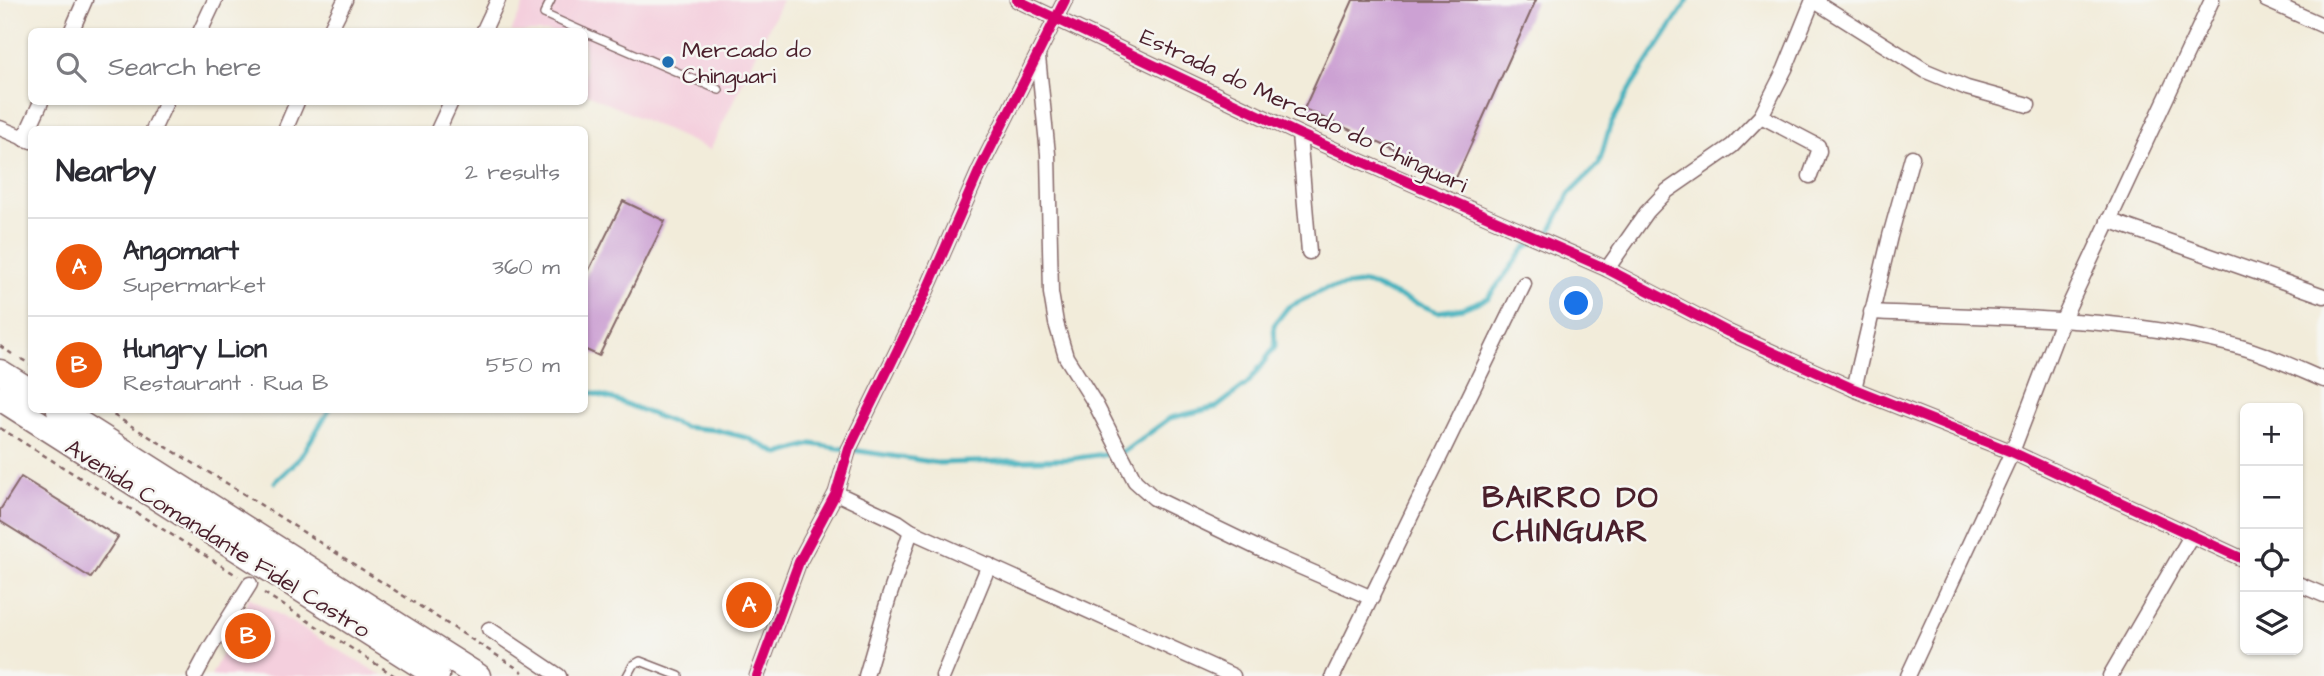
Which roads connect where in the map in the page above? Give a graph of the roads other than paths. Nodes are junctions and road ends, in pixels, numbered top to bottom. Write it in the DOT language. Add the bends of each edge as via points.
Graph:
graph roads {
  1 [pos="85,0"];
  2 [pos="215,0"];
  3 [pos="345,0"];
  4 [pos="498,0"];
  5 [pos="551,0"];
  6 [pos="1017,0"];
  7 [pos="1065,0"];
  8 [pos="1813,0"];
  9 [pos="2212,0"];
  10 [pos="2266,0"];
  11 [pos="1056,18"];
  12 [pos="2324,26"];
  13 [pos="73,28"];
  14 [pos="202,28"];
  15 [pos="331,28"];
  16 [pos="485,28"];
  17 [pos="575,28"];
  18 [pos="588,34"];
  19 [pos="1038,56"];
  20 [pos="719,90"];
  21 [pos="40,105"];
  22 [pos="165,105"];
  23 [pos="296,105"];
  24 [pos="450,105"];
  25 [pos="2028,105"];
  26 [pos="1762,117"];
  27 [pos="33,126"];
  28 [pos="155,126"];
  29 [pos="287,126"];
  30 [pos="440,126"];
  31 [pos="0,128"];
  32 [pos="1299,134"];
  33 [pos="28,140"];
  34 [pos="1912,158"];
  35 [pos="1810,176"];
  36 [pos="2108,220"];
  37 [pos="1309,252"];
  38 [pos="1607,269"];
  39 [pos="1524,285"];
  40 [pos="2324,296"];
  41 [pos="1871,312"];
  42 [pos="2062,321"];
  43 [pos="0,372"];
  44 [pos="2324,380"];
  45 [pos="1854,388"];
  46 [pos="28,390"];
  47 [pos="0,398"];
  48 [pos="64,413"];
  49 [pos="2012,452"];
  50 [pos="836,493"];
  51 [pos="911,531"];
  52 [pos="2191,536"];
  53 [pos="2240,558"];
  54 [pos="989,565"];
  55 [pos="250,584"];
  56 [pos="2303,586"];
  57 [pos="2324,595"];
  58 [pos="1372,598"];
  59 [pos="489,629"];
  60 [pos="1208,671"];
  61 [pos="659,672"];
  62 [pos="195,676"];
  63 [pos="437,676"];
  64 [pos="478,676"];
  65 [pos="559,676"];
  66 [pos="627,676"];
  67 [pos="679,676"];
  68 [pos="757,676"];
  69 [pos="866,676"];
  70 [pos="943,676"];
  71 [pos="1233,676"];
  72 [pos="1333,676"];
  73 [pos="1908,676"];
  74 [pos="2110,676"];
  1 -- 13 [label="street"];
  2 -- 14 [label="street"];
  3 -- 15 [label="street"];
  4 -- 16 [label="street"];
  5 -- 17 [label="lane" via="544,14"];
  6 -- 11 [label="street, Estrada do Mercado do Chinguari"];
  7 -- 11 [label="street"];
  8 -- 25 [label="street" via="1926,71"];
  8 -- 26 [label="street"];
  9 -- 36 [label="street"];
  10 -- 12 [label="street"];
  11 -- 19 [label="street"];
  11 -- 32 [label="street, Estrada do Mercado do Chinguari"];
  18 -- 20 [label="lane"];
  19 -- 50 [label="street" via="849,449"];
  19 -- 58 [label="street" via="1056,323 1066,357 1135,481 1154,498"];
  21 -- 27 [label="street"];
  22 -- 28 [label="street"];
  23 -- 29 [label="street"];
  24 -- 30 [label="street"];
  26 -- 35 [label="street" via="1818,146"];
  26 -- 38 [label="street" via="1732,146 1668,191 1647,212"];
  31 -- 33 [label="street"];
  32 -- 37 [label="street"];
  32 -- 38 [label="street, Estrada do Mercado do Chinguari"];
  34 -- 41 [label="street"];
  36 -- 40 [label="street"];
  36 -- 42 [label="street"];
  38 -- 45 [label="street, Estrada do Mercado do Chinguari" via="1728,332"];
  39 -- 58 [label="street"];
  41 -- 42 [label="street"];
  41 -- 45 [label="street"];
  42 -- 44 [label="street" via="2163,331 2245,349"];
  42 -- 49 [label="street"];
  43 -- 46 [label="highway"];
  45 -- 49 [label="street, Estrada do Mercado do Chinguari"];
  47 -- 63 [label="highway, Avenida Comandante Fidel Castro"];
  48 -- 64 [label="highway, Avenida Comandante Fidel Castro"];
  49 -- 52 [label="street, Estrada do Mercado do Chinguari"];
  49 -- 73 [label="street"];
  50 -- 51 [label="street"];
  50 -- 68 [label="street" via="799,562"];
  51 -- 54 [label="street"];
  51 -- 69 [label="street"];
  52 -- 53 [label="street, Estrada do Mercado do Chinguari"];
  52 -- 74 [label="street"];
  54 -- 60 [label="street"];
  54 -- 70 [label="street"];
  55 -- 62 [label="street"];
  56 -- 57 [label="street"];
  58 -- 72 [label="street"];
  59 -- 65 [label="street"];
  60 -- 71 [label="street"];
  61 -- 66 [label="lane" via="639,661"];
  61 -- 67 [label="lane"];
}
